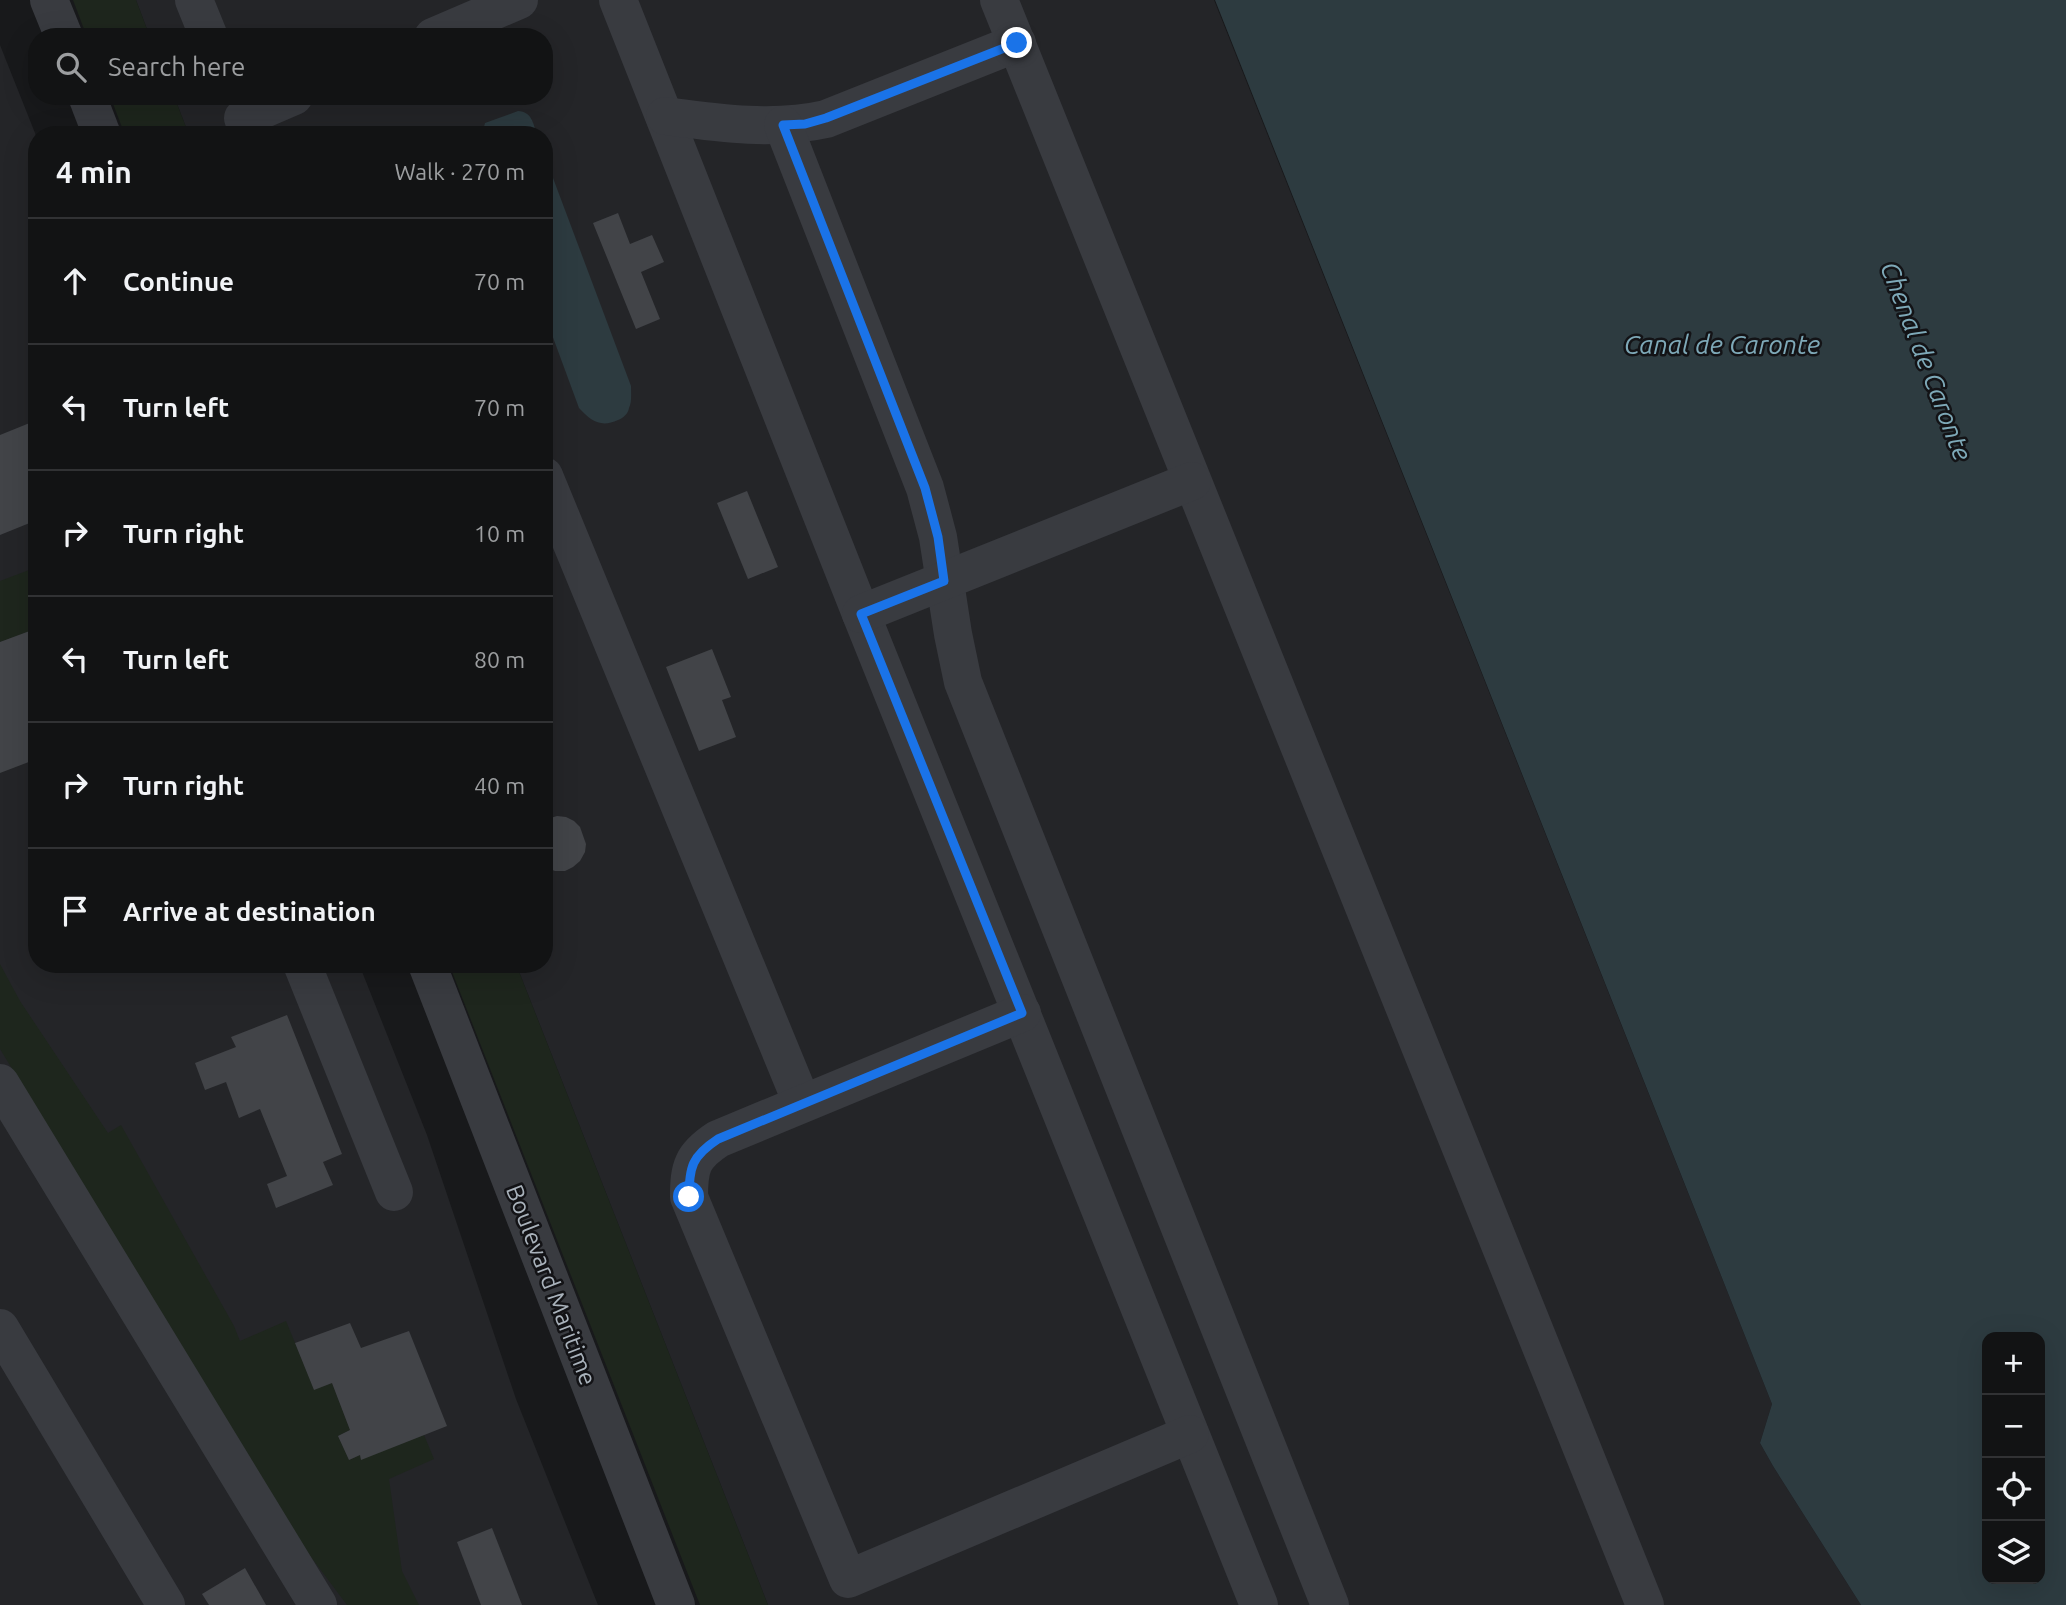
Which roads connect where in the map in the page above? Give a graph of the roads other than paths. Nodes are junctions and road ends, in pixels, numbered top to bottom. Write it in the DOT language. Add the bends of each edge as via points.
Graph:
graph roads {
  1 [pos="50,0"];
  2 [pos="194,0"];
  3 [pos="519,0"];
  4 [pos="618,0"];
  5 [pos="999,0"];
  6 [pos="61,28"];
  7 [pos="205,28"];
  8 [pos="454,28"];
  9 [pos="1017,43"];
  10 [pos="90,105"];
  11 [pos="271,105"];
  12 [pos="242,116"];
  13 [pos="665,116"];
  14 [pos="783,125"];
  15 [pos="99,126"];
  16 [pos="1192,481"];
  17 [pos="553,498"];
  18 [pos="944,581"];
  19 [pos="861,614"];
  20 [pos="306,973"];
  21 [pos="430,973"];
  22 [pos="1022,1013"];
  23 [pos="0,1083"];
  24 [pos="802,1103"];
  25 [pos="394,1192"];
  26 [pos="0,1328"];
  27 [pos="1190,1434"];
  28 [pos="853,1592"];
  29 [pos="1246,1601"];
  30 [pos="166,1605"];
  31 [pos="318,1605"];
  32 [pos="676,1605"];
  33 [pos="1330,1605"];
  34 [pos="1645,1605"];
  1 -- 6 [label="street"];
  2 -- 7 [label="street"];
  3 -- 8 [label="street"];
  4 -- 13 [label="street"];
  5 -- 9 [label="street"];
  9 -- 14 [label="street" via="826,118"];
  9 -- 16 [label="street"];
  10 -- 15 [label="street"];
  11 -- 12 [label="street"];
  13 -- 14 [label="street"];
  13 -- 19 [label="street"];
  14 -- 18 [label="street" via="925,488"];
  16 -- 18 [label="street"];
  16 -- 34 [label="street"];
  17 -- 24 [label="street"];
  18 -- 19 [label="street"];
  18 -- 33 [label="street" via="963,682"];
  19 -- 22 [label="street"];
  20 -- 25 [label="street"];
  21 -- 32 [label="street, Boulevard Maritime"];
  22 -- 24 [label="street"];
  22 -- 27 [label="street"];
  23 -- 31 [label="street"];
  24 -- 28 [label="street" via="718,1139 701,1151 689,1174 689,1197"];
  26 -- 30 [label="street"];
  27 -- 28 [label="street"];
  27 -- 29 [label="street"];
}
